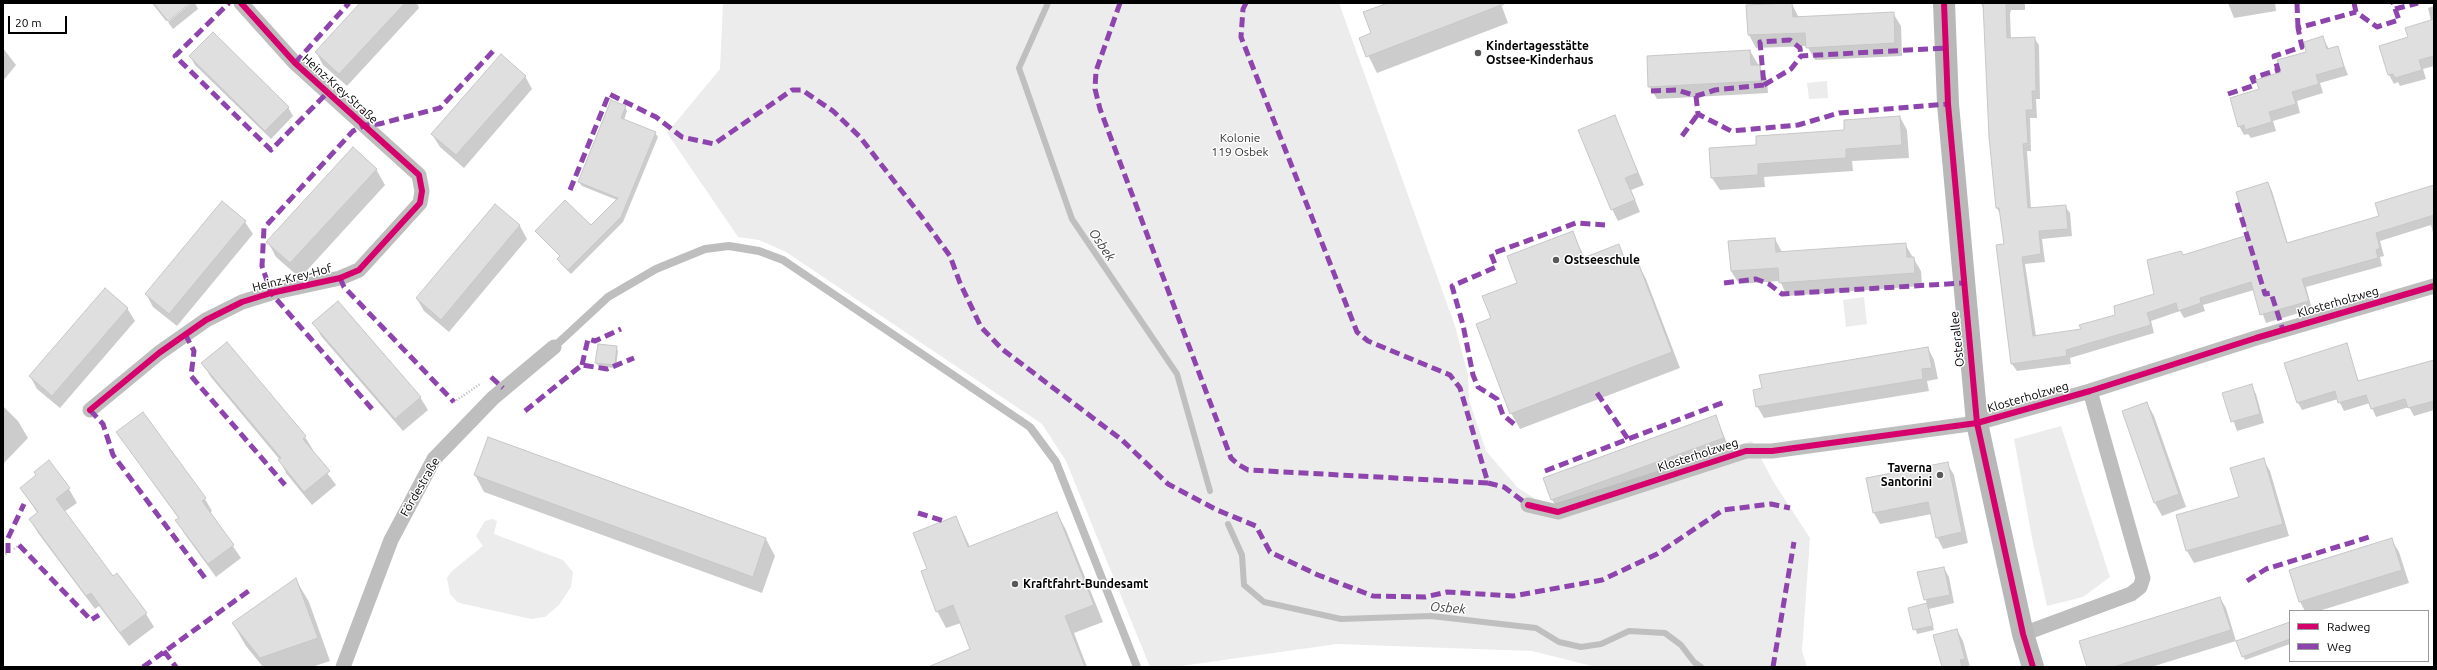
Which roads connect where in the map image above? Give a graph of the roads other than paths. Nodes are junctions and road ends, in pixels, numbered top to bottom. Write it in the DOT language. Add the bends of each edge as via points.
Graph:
graph roads {
  1 [pos="241,3"];
  2 [pos="1944,3"];
  3 [pos="422,191"];
  4 [pos="2434,286"];
  5 [pos="554,347"];
  6 [pos="2090,391"];
  7 [pos="90,410"];
  8 [pos="1976,423"];
  9 [pos="1528,505"];
  10 [pos="2023,634"];
  11 [pos="343,667"];
  12 [pos="1137,667"];
  13 [pos="2033,667"];
  1 -- 3 [label="street, Heinz-Krey-Straße" via="295,63 419,175"];
  2 -- 8 [label="street, Osterallee" via="1948,104"];
  3 -- 7 [label="street, Heinz-Krey-Hof" via="420,203 359,270 340,278 242,302 206,320 159,353"];
  4 -- 6 [label="street, Klosterholzweg"];
  5 -- 11 [label="street, Fördestraße" via="493,398 434,459 391,540"];
  5 -- 12 [label="lane" via="608,297 656,269 705,249 729,246 760,251 783,260 1030,427 1056,462"];
  6 -- 8 [label="street, Klosterholzweg"];
  6 -- 10 [label="street" via="2143,578 2140,587 2131,594"];
  8 -- 9 [label="street, Klosterholzweg" via="1772,451 1746,451 1558,512"];
  8 -- 10 [label="street, Osterallee"];
  10 -- 13 [label="street, Osterallee"];
}
